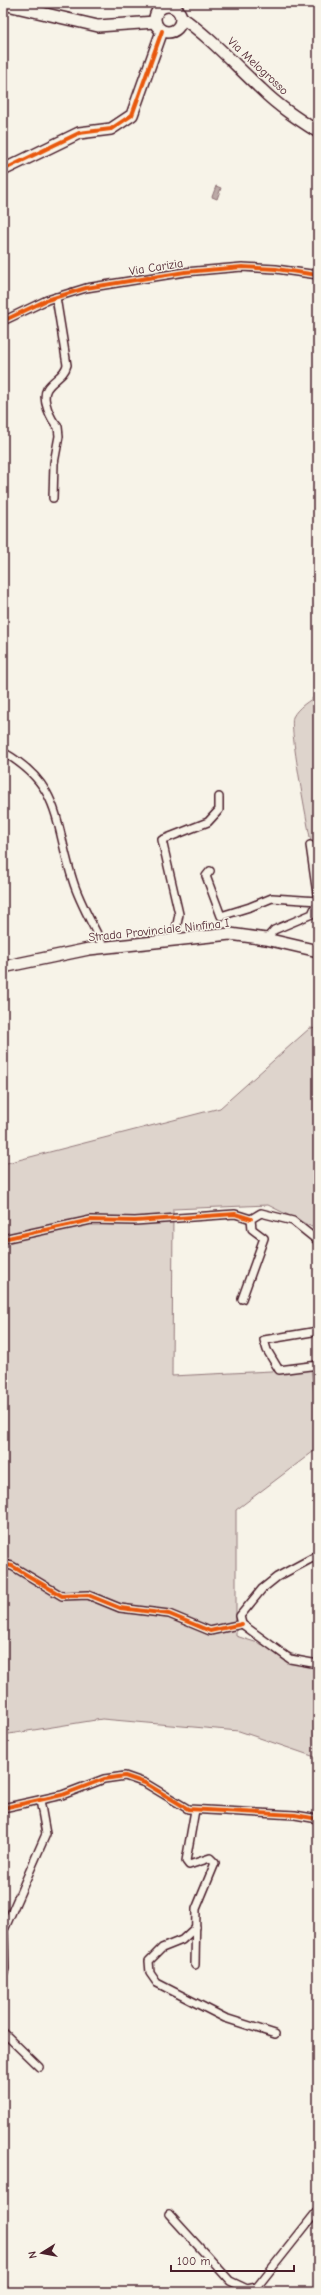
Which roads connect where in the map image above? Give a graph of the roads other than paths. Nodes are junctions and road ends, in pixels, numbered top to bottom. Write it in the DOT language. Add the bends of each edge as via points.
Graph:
graph roads {
  1 [pos="3,4"];
  2 [pos="165,5"];
  3 [pos="181,17"];
  4 [pos="155,22"];
  5 [pos="162,31"];
  6 [pos="318,132"];
  7 [pos="3,170"];
  8 [pos="318,275"];
  9 [pos="56,297"];
  10 [pos="3,321"];
  11 [pos="53,498"];
  12 [pos="3,752"];
  13 [pos="219,797"];
  14 [pos="310,844"];
  15 [pos="210,871"];
  16 [pos="318,901"];
  17 [pos="266,939"];
  18 [pos="174,940"];
  19 [pos="104,948"];
  20 [pos="318,951"];
  21 [pos="3,967"];
  22 [pos="251,1219"];
  23 [pos="3,1239"];
  24 [pos="318,1241"];
  25 [pos="242,1299"];
  26 [pos="318,1331"];
  27 [pos="318,1365"];
  28 [pos="318,1555"];
  29 [pos="3,1564"];
  30 [pos="242,1624"];
  31 [pos="318,1664"];
  32 [pos="40,1800"];
  33 [pos="3,1808"];
  34 [pos="195,1810"];
  35 [pos="318,1819"];
  36 [pos="196,1927"];
  37 [pos="195,1965"];
  38 [pos="3,1974"];
  39 [pos="3,2032"];
  40 [pos="275,2034"];
  41 [pos="39,2067"];
  42 [pos="318,2210"];
  43 [pos="169,2214"];
  44 [pos="246,2291"];
  1 -- 4 [label="street" via="98,26"];
  2 -- 3 [label="street" via="177,10"];
  2 -- 4 [label="street" via="156,14"];
  3 -- 5 [label="street" via="178,28 170,32"];
  3 -- 6 [label="street, Via Melogrosso" via="206,34 262,90"];
  4 -- 5 [label="street"];
  5 -- 7 [label="street" via="132,115 111,129 79,133"];
  8 -- 9 [label="street, Via Carizia" via="242,267 178,273 86,288"];
  9 -- 10 [label="street, Via Carizia"];
  9 -- 11 [label="street" via="67,365 66,370 47,388 45,394 59,436 54,463"];
  12 -- 19 [label="street" via="23,763 46,791 55,808 73,882"];
  13 -- 18 [label="street" via="219,810 208,822 162,840 178,914"];
  14 -- 16 [label="street"];
  15 -- 16 [label="street" via="206,876 220,916 272,898"];
  16 -- 17 [label="street" via="312,914 274,930"];
  17 -- 18 [label="street, Strada Provinciale Ninfina I" via="230,934"];
  17 -- 20 [label="street, Strada Provinciale Ninfina I"];
  18 -- 19 [label="street, Strada Provinciale Ninfina I"];
  19 -- 21 [label="street, Strada Provinciale Ninfina I"];
  22 -- 23 [label="street" via="235,1214 135,1221 91,1220"];
  22 -- 24 [label="street" via="261,1213 293,1221"];
  22 -- 25 [label="street" via="252,1229 264,1238"];
  26 -- 27 [label="street" via="264,1340 279,1370"];
  28 -- 30 [label="street" via="277,1577 256,1593 240,1616"];
  29 -- 30 [label="street" via="12,1566 62,1596 88,1595 120,1608 168,1614 210,1631"];
  30 -- 31 [label="street" via="290,1659"];
  32 -- 33 [label="street"];
  32 -- 34 [label="street" via="62,1795 104,1779 125,1776 145,1783 188,1810"];
  32 -- 38 [label="street" via="46,1834 4,1930"];
  34 -- 35 [label="street" via="295,1815"];
  34 -- 36 [label="street" via="186,1861 189,1865 210,1858 215,1863 196,1909"];
  36 -- 37 [label="street"];
  36 -- 40 [label="street" via="182,1940 162,1948 150,1961 150,1973 157,1983 225,2018"];
  39 -- 41 [label="street"];
  42 -- 44 [label="street" via="257,2287"];
  43 -- 44 [label="street" via="230,2281"];
}
